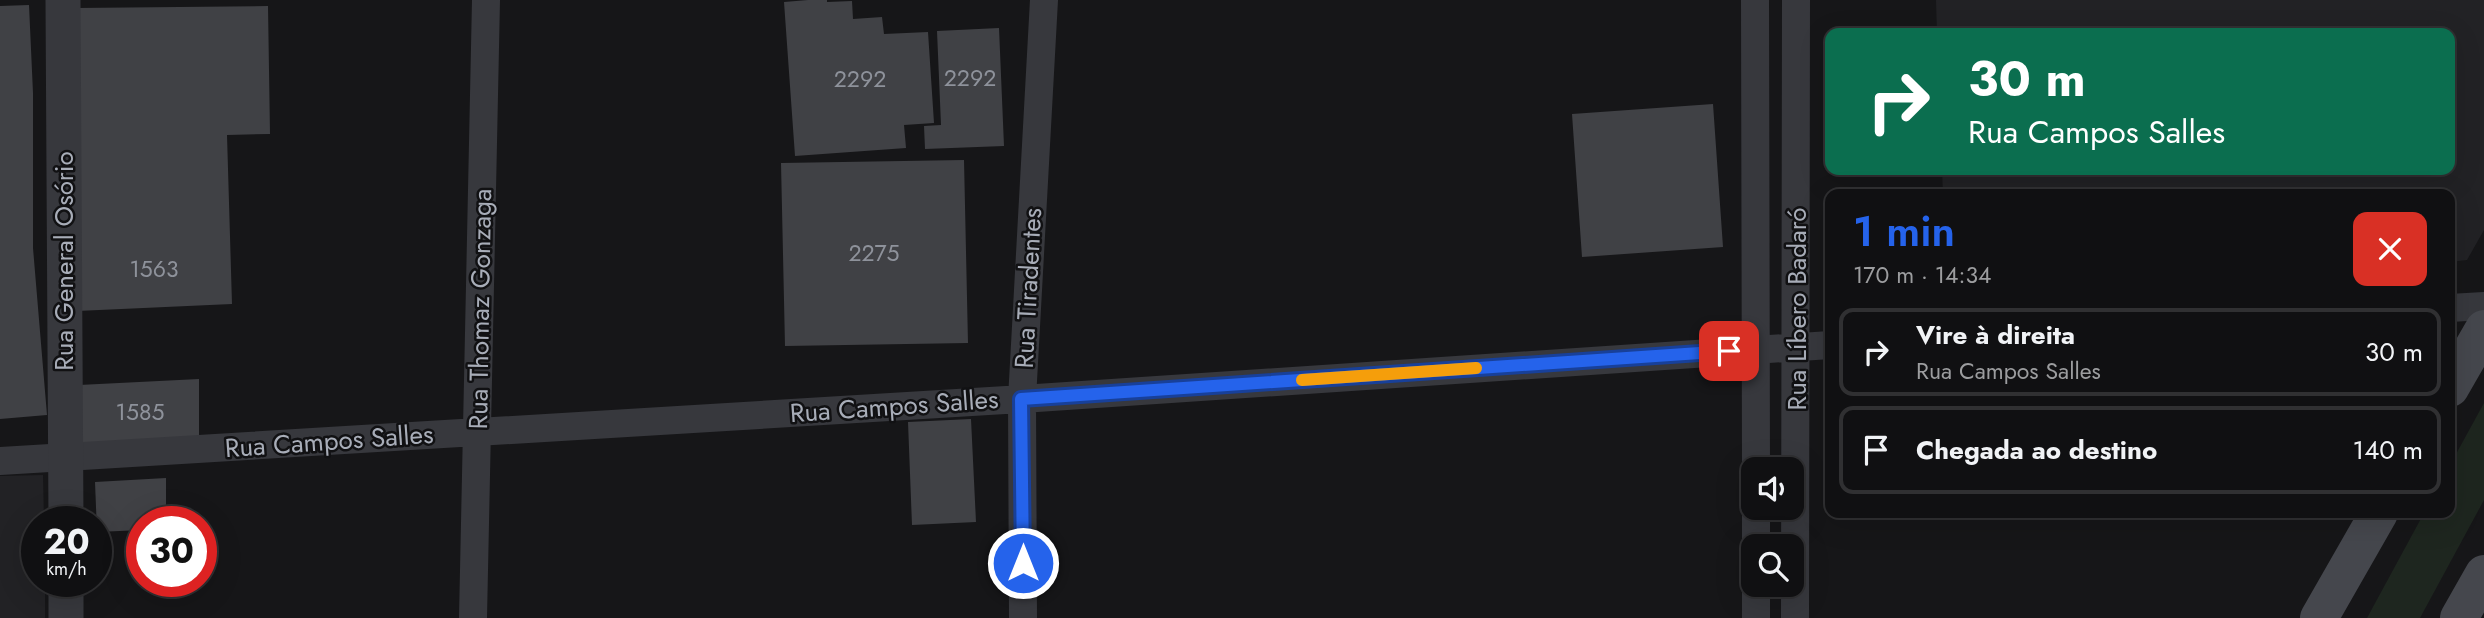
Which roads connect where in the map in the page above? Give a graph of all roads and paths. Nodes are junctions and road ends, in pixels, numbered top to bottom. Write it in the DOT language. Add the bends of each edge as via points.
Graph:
graph roads {
  1 [pos="63,0"];
  2 [pos="486,0"];
  3 [pos="1044,0"];
  4 [pos="1755,0"];
  5 [pos="1796,0"];
  6 [pos="2484,306"];
  7 [pos="2455,308"];
  8 [pos="2484,329"];
  9 [pos="1825,345"];
  10 [pos="1797,347"];
  11 [pos="1757,349"];
  12 [pos="2455,379"];
  13 [pos="1021,399"];
  14 [pos="477,432"];
  15 [pos="1756,457"];
  16 [pos="65,458"];
  17 [pos="0,461"];
  18 [pos="66,506"];
  19 [pos="2376,518"];
  20 [pos="2484,574"];
  21 [pos="66,597"];
  22 [pos="1756,597"];
  23 [pos="66,618"];
  24 [pos="473,618"];
  25 [pos="1023,618"];
  26 [pos="1756,618"];
  27 [pos="1795,618"];
  28 [pos="2319,618"];
  29 [pos="2459,618"];
  1 -- 16 [label="street, Rua General Osório"];
  2 -- 14 [label="street, Rua Thomaz Gonzaga"];
  3 -- 13 [label="street, Rua Tiradentes"];
  4 -- 11 [label="street, Rua Líbero Badaró"];
  5 -- 10 [label="street, Rua Líbero Badaró"];
  6 -- 7 [label="street"];
  8 -- 12 [label="main road"];
  9 -- 10 [label="street, Rua Campos Salles"];
  10 -- 11 [label="street, Rua Campos Salles"];
  10 -- 27 [label="street, Rua Líbero Badaró"];
  11 -- 13 [label="street, Rua Campos Salles"];
  11 -- 15 [label="street, Rua Líbero Badaró"];
  13 -- 14 [label="street, Rua Campos Salles"];
  13 -- 25 [label="street, Rua Tiradentes"];
  14 -- 16 [label="street, Rua Campos Salles"];
  14 -- 24 [label="street, Rua Thomaz Gonzaga"];
  16 -- 17 [label="street, Rua Campos Salles"];
  16 -- 18 [label="street, Rua General Osório"];
  19 -- 28 [label="main road"];
  20 -- 29 [label="main road"];
  21 -- 23 [label="street"];
  22 -- 26 [label="street"];
}
